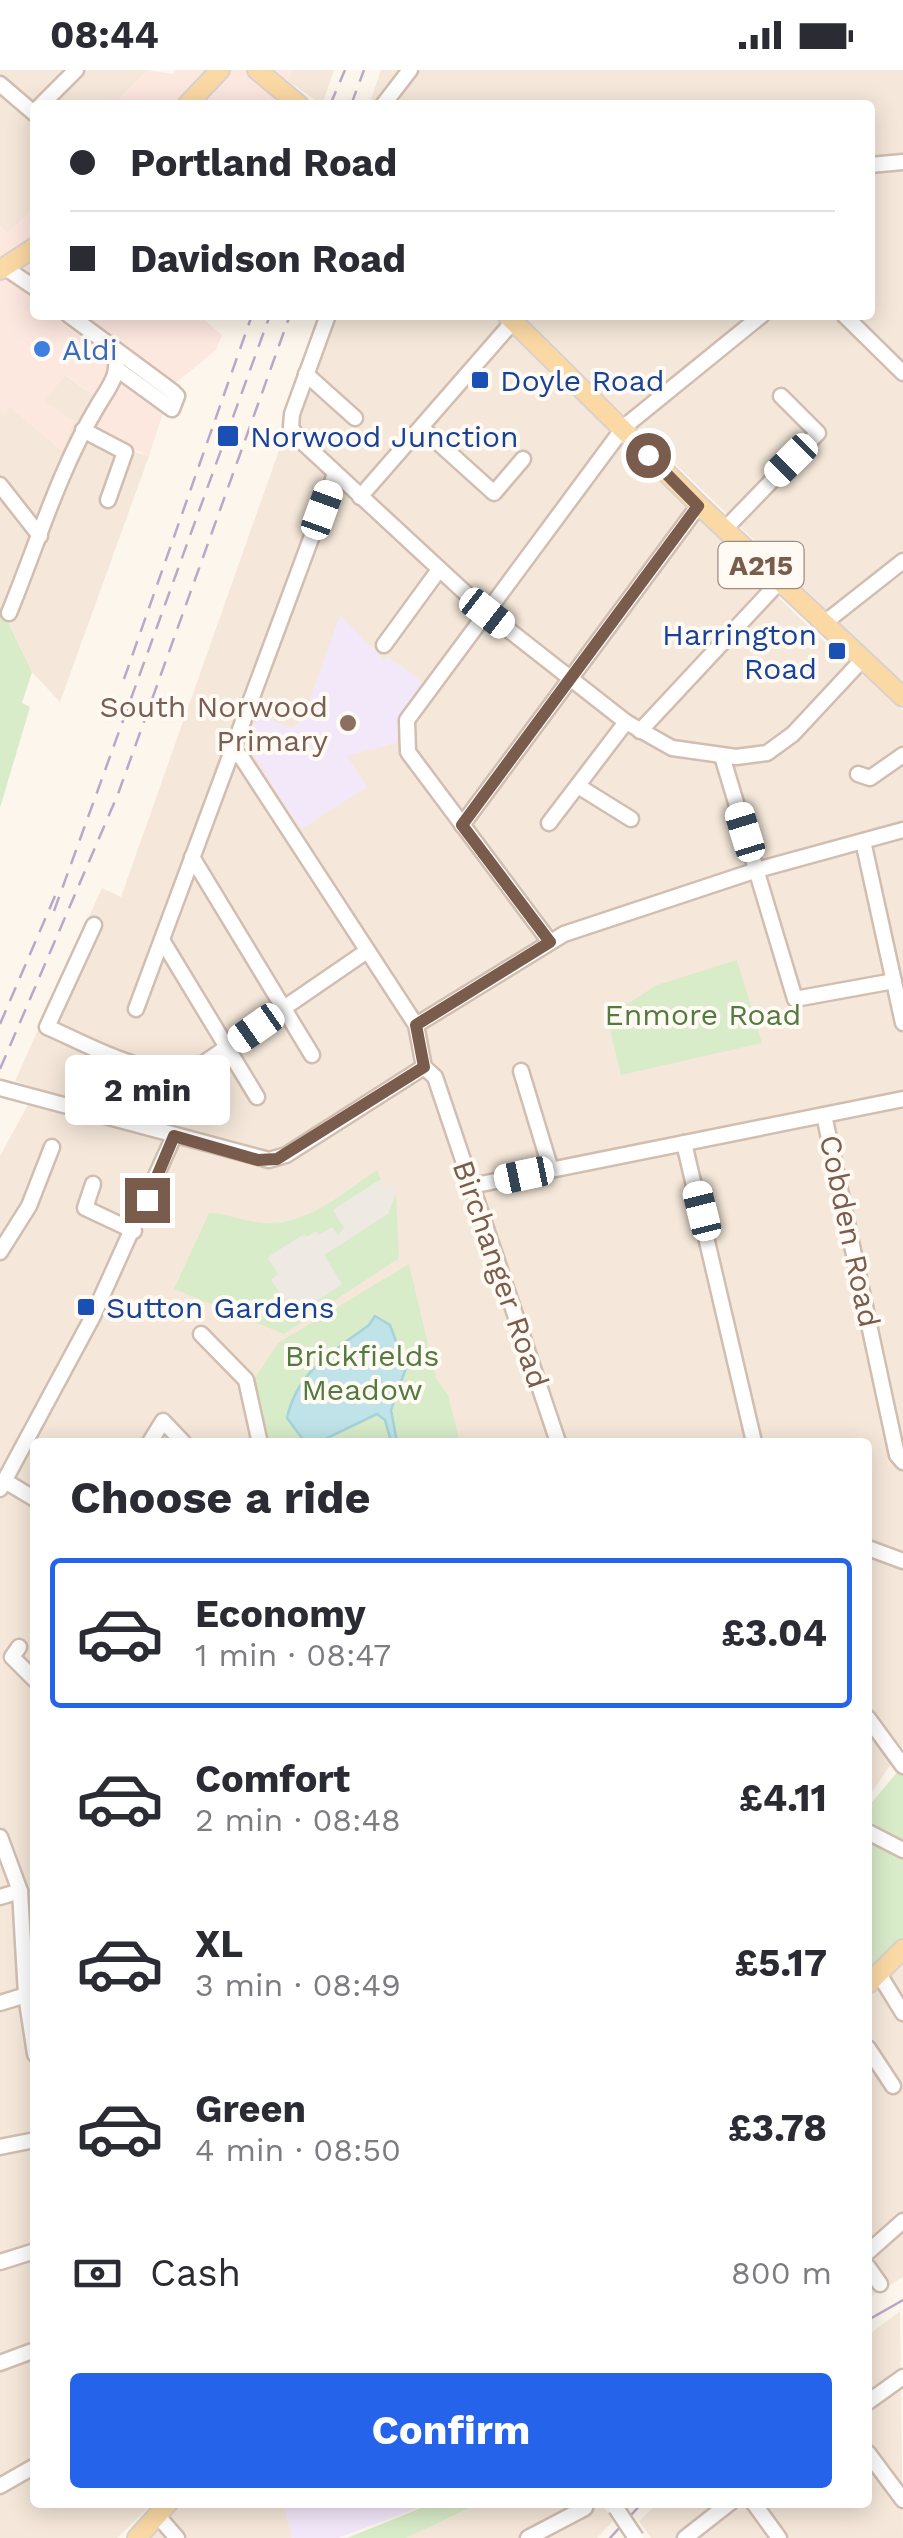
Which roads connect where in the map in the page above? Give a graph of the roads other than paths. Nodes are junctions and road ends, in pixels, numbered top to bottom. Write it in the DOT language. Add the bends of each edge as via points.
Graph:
graph roads {
  1 [pos="76,70"];
  2 [pos="220,70"];
  3 [pos="257,70"];
  4 [pos="410,70"];
  5 [pos="0,84"];
  6 [pos="47,100"];
  7 [pos="194,100"];
  8 [pos="293,100"];
  9 [pos="387,100"];
  10 [pos="30,106"];
  11 [pos="903,162"];
  12 [pos="875,165"];
  13 [pos="30,249"];
  14 [pos="5,264"];
  15 [pos="30,284"];
  16 [pos="74,320"];
  17 [pos="326,320"];
  18 [pos="511,320"];
  19 [pos="516,320"];
  20 [pos="756,320"];
  21 [pos="849,320"];
  22 [pos="112,351"];
  23 [pos="117,369"];
  24 [pos="903,373"];
  25 [pos="306,374"];
  26 [pos="782,396"];
  27 [pos="347,414"];
  28 [pos="422,428"];
  29 [pos="83,430"];
  30 [pos="622,430"];
  31 [pos="522,459"];
  32 [pos="335,474"];
  33 [pos="0,486"];
  34 [pos="360,497"];
  35 [pos="108,500"];
  36 [pos="698,506"];
  37 [pos="724,530"];
  38 [pos="40,536"];
  39 [pos="903,561"];
  40 [pos="438,571"];
  41 [pos="780,582"];
  42 [pos="9,613"];
  43 [pos="487,613"];
  44 [pos="823,624"];
  45 [pos="384,645"];
  46 [pos="862,660"];
  47 [pos="571,678"];
  48 [pos="903,697"];
  49 [pos="626,722"];
  50 [pos="640,731"];
  51 [pos="232,751"];
  52 [pos="903,755"];
  53 [pos="722,756"];
  54 [pos="858,774"];
  55 [pos="578,786"];
  56 [pos="632,819"];
  57 [pos="548,823"];
  58 [pos="462,825"];
  59 [pos="903,830"];
  60 [pos="863,841"];
  61 [pos="192,857"];
  62 [pos="757,870"];
  63 [pos="94,925"];
  64 [pos="162,940"];
  65 [pos="550,942"];
  66 [pos="367,950"];
  67 [pos="894,981"];
  68 [pos="284,1008"];
  69 [pos="136,1009"];
  70 [pos="903,1023"];
  71 [pos="416,1025"];
  72 [pos="228,1048"];
  73 [pos="312,1055"];
  74 [pos="424,1067"];
  75 [pos="521,1071"];
  76 [pos="0,1088"];
  77 [pos="257,1097"];
  78 [pos="903,1099"];
  79 [pos="824,1115"];
  80 [pos="174,1136"];
  81 [pos="684,1143"];
  82 [pos="52,1147"];
  83 [pos="551,1170"];
  84 [pos="93,1184"];
  85 [pos="471,1186"];
  86 [pos="134,1231"];
  87 [pos="0,1252"];
  88 [pos="201,1334"];
  89 [pos="153,1438"];
  90 [pos="179,1438"];
  91 [pos="257,1438"];
  92 [pos="557,1438"];
  93 [pos="753,1438"];
  94 [pos="903,1462"];
  95 [pos="2,1485"];
  96 [pos="30,1498"];
  97 [pos="872,1549"];
  98 [pos="903,1560"];
  99 [pos="10,1651"];
  100 [pos="30,1674"];
  101 [pos="872,1723"];
  102 [pos="902,1764"];
  103 [pos="872,1834"];
  104 [pos="0,1838"];
  105 [pos="903,1850"];
  106 [pos="20,1891"];
  107 [pos="0,1897"];
  108 [pos="903,1950"];
  109 [pos="30,1968"];
  110 [pos="873,1979"];
  111 [pos="26,1996"];
  112 [pos="0,2003"];
  113 [pos="903,2013"];
  114 [pos="30,2022"];
  115 [pos="872,2054"];
  116 [pos="892,2086"];
  117 [pos="30,2141"];
  118 [pos="0,2147"];
  119 [pos="903,2221"];
  120 [pos="872,2248"];
  121 [pos="30,2253"];
  122 [pos="0,2262"];
  123 [pos="872,2273"];
  124 [pos="880,2284"];
  125 [pos="30,2352"];
  126 [pos="0,2363"];
  127 [pos="903,2378"];
  128 [pos="872,2399"];
  129 [pos="872,2458"];
  130 [pos="30,2469"];
  131 [pos="0,2486"];
  132 [pos="903,2500"];
  133 [pos="585,2508"];
  134 [pos="616,2508"];
  135 [pos="723,2508"];
  136 [pos="757,2508"];
  137 [pos="163,2509"];
  138 [pos="137,2538"];
  139 [pos="177,2538"];
  140 [pos="528,2538"];
  141 [pos="636,2538"];
  142 [pos="685,2538"];
  143 [pos="779,2538"];
  1 -- 6 [label="street"];
  2 -- 7 [label="main road"];
  3 -- 8 [label="main road"];
  4 -- 9 [label="street"];
  5 -- 10 [label="street"];
  11 -- 12 [label="street"];
  13 -- 14 [label="main road"];
  14 -- 15 [label="street"];
  16 -- 22 [label="street"];
  17 -- 25 [label="street"];
  18 -- 28 [label="street"];
  19 -- 30 [label="main road, A215"];
  20 -- 30 [label="street"];
  21 -- 24 [label="street"];
  22 -- 23 [label="street"];
  22 -- 23 [label="street" via="173,392 172,409"];
  23 -- 29 [label="street"];
  25 -- 27 [label="street"];
  25 -- 32 [label="street" via="291,427"];
  26 -- 37 [label="street" via="818,432"];
  28 -- 31 [label="street" via="494,493"];
  28 -- 34 [label="street"];
  29 -- 35 [label="street" via="125,452"];
  29 -- 38 [label="street"];
  30 -- 36 [label="main road, A215"];
  30 -- 43 [label="street"];
  32 -- 34 [label="street"];
  32 -- 51 [label="street"];
  33 -- 38 [label="street"];
  34 -- 40 [label="street"];
  36 -- 37 [label="main road, A215"];
  36 -- 47 [label="street"];
  37 -- 41 [label="main road, A215"];
  38 -- 42 [label="street"];
  39 -- 44 [label="street"];
  40 -- 43 [label="street"];
  40 -- 45 [label="street"];
  41 -- 44 [label="main road, A215"];
  41 -- 50 [label="street"];
  43 -- 47 [label="street"];
  43 -- 58 [label="street" via="407,720 404,736 408,752"];
  44 -- 46 [label="main road, A215"];
  46 -- 48 [label="main road, A215"];
  46 -- 53 [label="street" via="780,746 750,757"];
  47 -- 49 [label="street"];
  47 -- 58 [label="street"];
  49 -- 50 [label="street"];
  49 -- 55 [label="street"];
  50 -- 53 [label="street" via="681,751"];
  51 -- 61 [label="street"];
  51 -- 66 [label="street, Birchanger Road"];
  52 -- 54 [label="street" via="870,778"];
  53 -- 62 [label="street"];
  55 -- 56 [label="street"];
  55 -- 57 [label="street"];
  58 -- 65 [label="street"];
  59 -- 60 [label="street"];
  60 -- 62 [label="street"];
  60 -- 67 [label="street"];
  61 -- 64 [label="street"];
  61 -- 68 [label="street"];
  62 -- 65 [label="street"];
  62 -- 67 [label="street" via="795,999"];
  63 -- 72 [label="street" via="47,1026 168,1074 195,1069"];
  64 -- 69 [label="street"];
  64 -- 72 [label="street"];
  65 -- 71 [label="street"];
  66 -- 68 [label="street"];
  66 -- 71 [label="street, Birchanger Road"];
  67 -- 70 [label="street"];
  68 -- 72 [label="street"];
  68 -- 73 [label="street"];
  71 -- 74 [label="street, Birchanger Road"];
  72 -- 77 [label="street"];
  74 -- 80 [label="street" via="277,1159 258,1160"];
  74 -- 85 [label="street, Birchanger Road" via="436,1078"];
  75 -- 83 [label="street"];
  76 -- 80 [label="street"];
  78 -- 79 [label="street"];
  79 -- 81 [label="street"];
  79 -- 94 [label="street, Cobden Road"];
  80 -- 86 [label="street"];
  81 -- 83 [label="street"];
  81 -- 93 [label="street"];
  82 -- 87 [label="street" via="29,1206"];
  83 -- 85 [label="street"];
  84 -- 86 [label="street" via="85,1208"];
  85 -- 92 [label="street, Birchanger Road"];
  86 -- 95 [label="street"];
  88 -- 91 [label="street" via="246,1380"];
  89 -- 90 [label="street" via="164,1421"];
  95 -- 96 [label="street"];
  97 -- 98 [label="street"];
  99 -- 100 [label="street"];
  101 -- 102 [label="street"];
  103 -- 105 [label="street"];
  104 -- 106 [label="street"];
  106 -- 107 [label="street"];
  106 -- 109 [label="street"];
  108 -- 110 [label="main road"];
  109 -- 111 [label="street"];
  110 -- 113 [label="street"];
  111 -- 112 [label="street"];
  111 -- 114 [label="street"];
  115 -- 116 [label="street"];
  117 -- 118 [label="street"];
  119 -- 120 [label="street"];
  121 -- 122 [label="street"];
  123 -- 124 [label="street"];
  125 -- 126 [label="street"];
  127 -- 128 [label="street"];
  129 -- 132 [label="street"];
  130 -- 131 [label="street"];
  133 -- 140 [label="street"];
  134 -- 141 [label="street, bridge"];
  135 -- 142 [label="street"];
  136 -- 143 [label="street"];
  137 -- 138 [label="main road"];
  137 -- 139 [label="street"];
}
